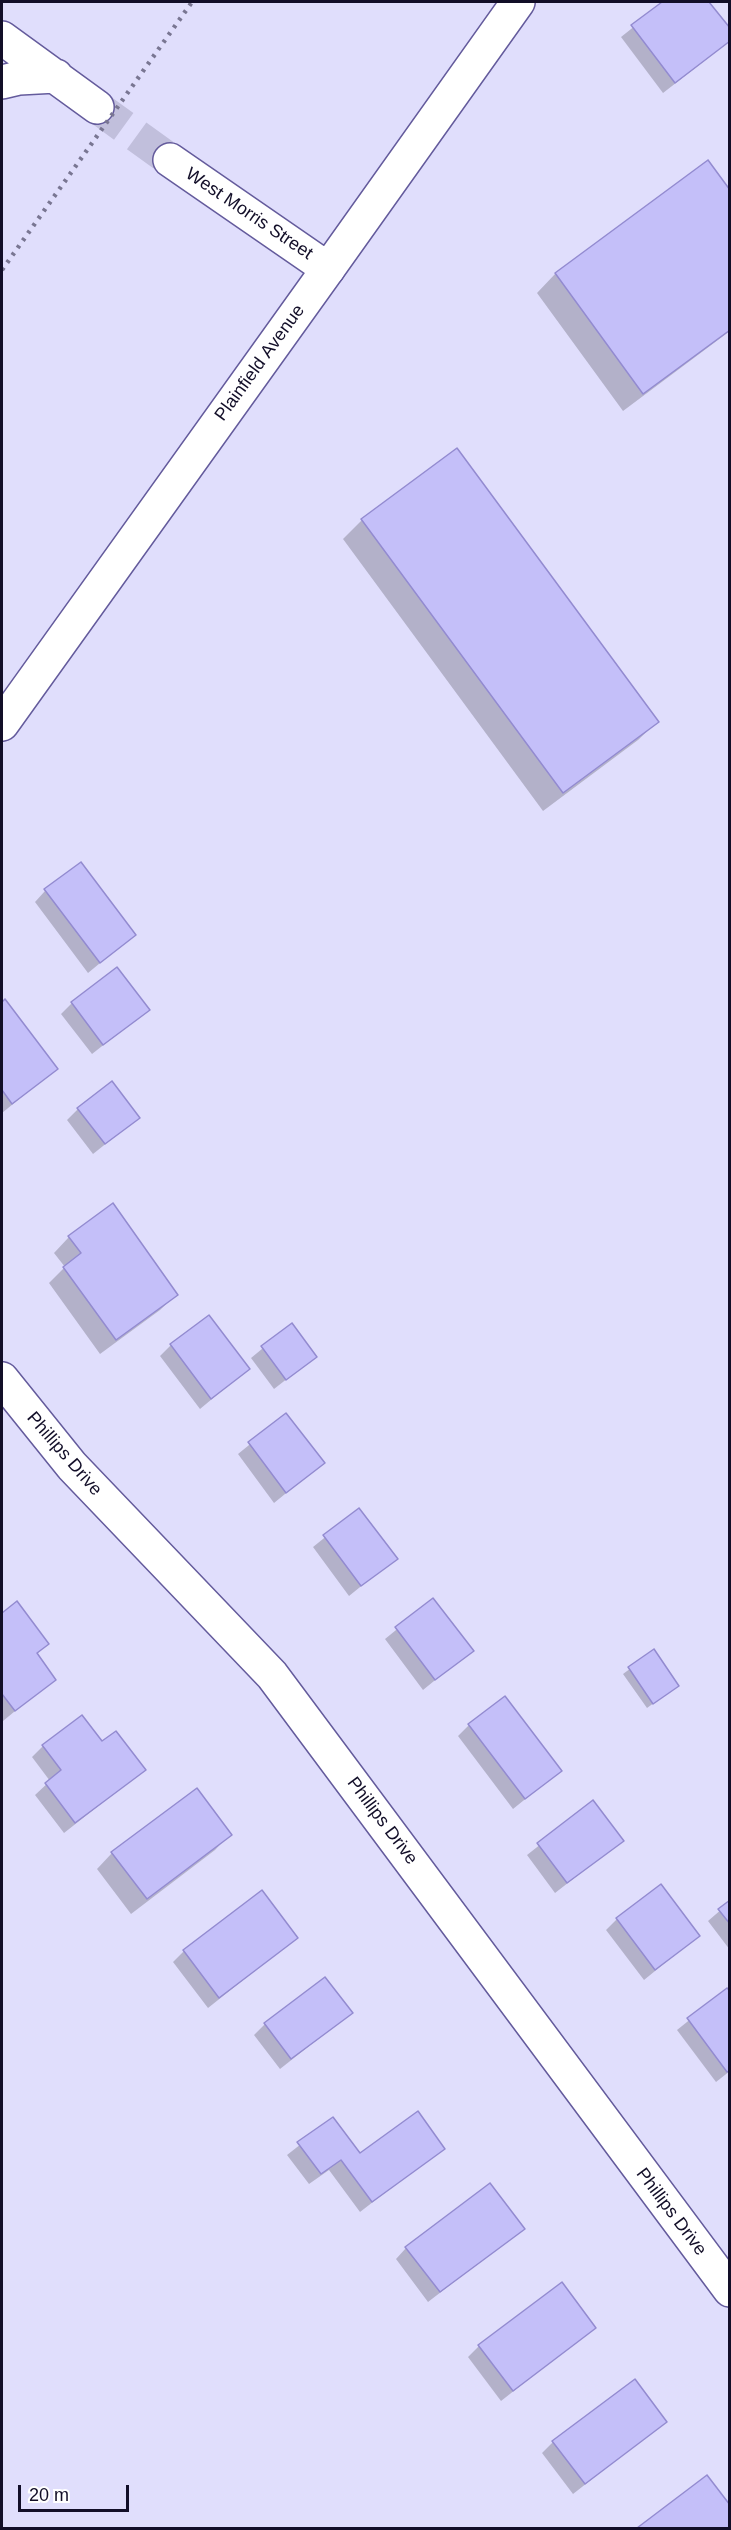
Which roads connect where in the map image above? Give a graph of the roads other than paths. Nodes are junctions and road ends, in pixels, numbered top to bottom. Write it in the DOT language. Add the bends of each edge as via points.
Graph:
graph roads {
  1 [pos="518,2"];
  2 [pos="2,38"];
  3 [pos="56,76"];
  4 [pos="2,82"];
  5 [pos="97,107"];
  6 [pos="170,160"];
  7 [pos="328,269"];
  8 [pos="2,724"];
  9 [pos="2,1379"];
  10 [pos="729,2290"];
  1 -- 7 [label="street, Plainfield Avenue"];
  2 -- 3 [label="street"];
  3 -- 4 [label="street"];
  3 -- 5 [label="street"];
  6 -- 7 [label="street, West Morris Street"];
  7 -- 8 [label="street, Plainfield Avenue"];
  9 -- 10 [label="street, Phillips Drive" via="72,1466 272,1675"];
}
